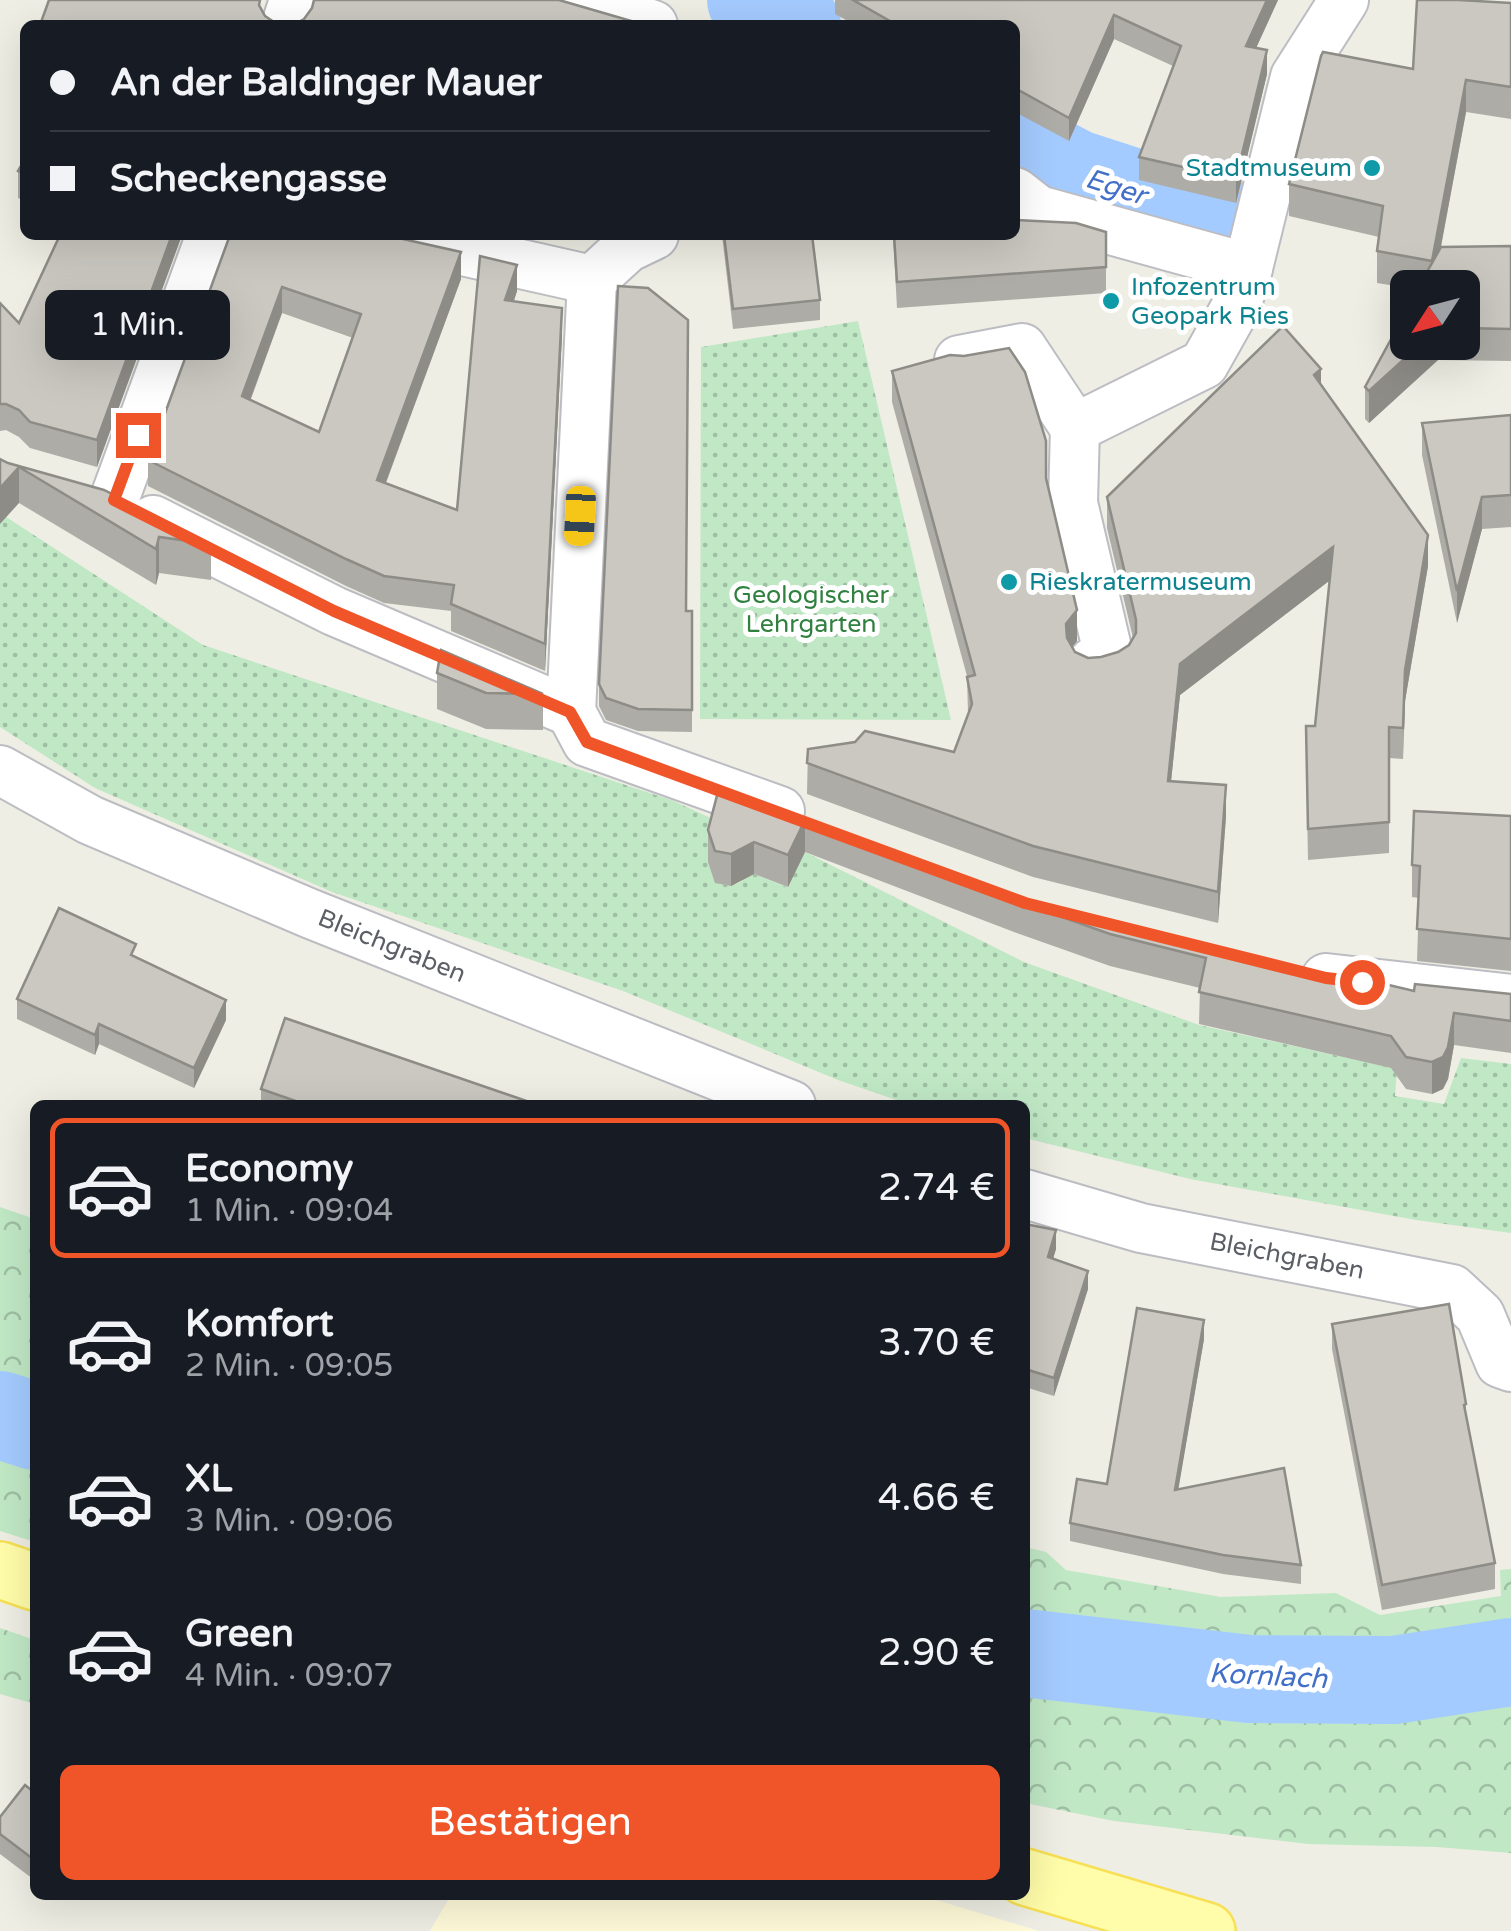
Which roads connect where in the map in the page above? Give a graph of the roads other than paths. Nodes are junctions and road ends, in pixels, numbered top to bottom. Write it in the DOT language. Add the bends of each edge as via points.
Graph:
graph roads {
  1 [pos="581,0"];
  2 [pos="1344,0"];
  3 [pos="639,20"];
  4 [pos="1023,205"];
  5 [pos="209,240"];
  6 [pos="414,240"];
  7 [pos="644,240"];
  8 [pos="1248,268"];
  9 [pos="592,280"];
  10 [pos="959,360"];
  11 [pos="1075,428"];
  12 [pos="65,487"];
  13 [pos="114,500"];
  14 [pos="1093,662"];
  15 [pos="570,712"];
  16 [pos="0,770"];
  17 [pos="819,826"];
  18 [pos="1289,969"];
  19 [pos="1511,999"];
  20 [pos="779,1100"];
  21 [pos="1030,1195"];
  22 [pos="1511,1367"];
  23 [pos="0,1570"];
  24 [pos="30,1580"];
  25 [pos="1030,1878"];
  26 [pos="1207,1931"];
  1 -- 3 [label="street"];
  2 -- 8 [label="street" via="1295,77"];
  4 -- 8 [label="street"];
  5 -- 13 [label="street"];
  6 -- 9 [label="street"];
  7 -- 9 [label="street"];
  8 -- 11 [label="street" via="1236,307 1204,364"];
  9 -- 15 [label="street"];
  10 -- 11 [label="street" via="1022,348"];
  11 -- 14 [label="street" via="1073,504 1110,658"];
  12 -- 13 [label="street"];
  13 -- 15 [label="street" via="334,611"];
  15 -- 17 [label="street" via="587,742"];
  16 -- 20 [label="street, Bleichgraben" via="90,820 277,900"];
  18 -- 19 [label="street"];
  21 -- 22 [label="street, Bleichgraben" via="1142,1228 1452,1289 1480,1315 1500,1363"];
  23 -- 24 [label="main road"];
  25 -- 26 [label="main road"];
}
